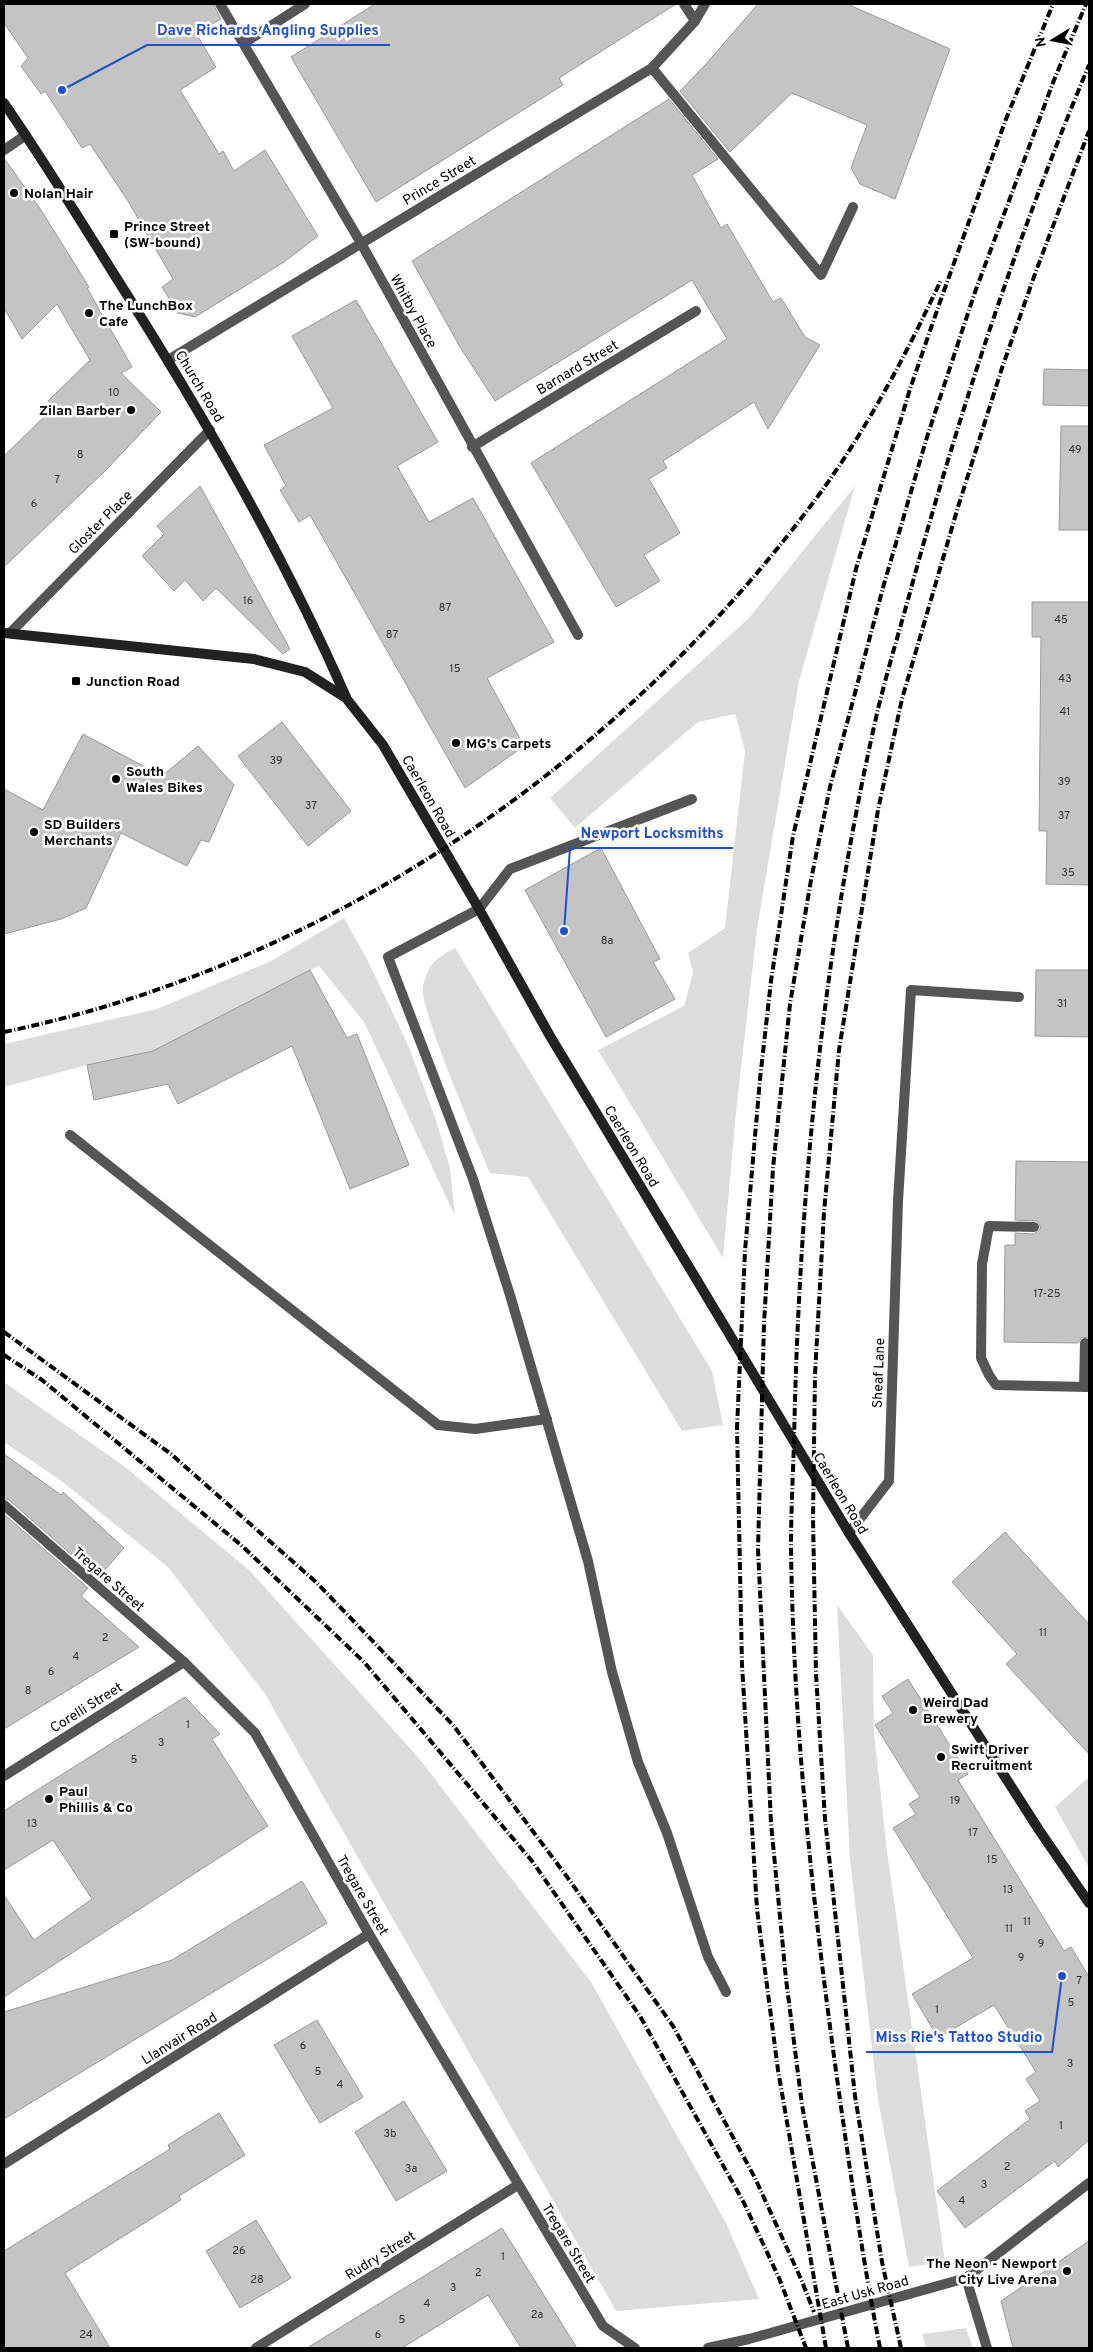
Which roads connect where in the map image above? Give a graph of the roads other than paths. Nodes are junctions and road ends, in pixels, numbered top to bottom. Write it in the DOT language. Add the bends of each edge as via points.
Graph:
graph roads {
  1 [pos="220,4"];
  2 [pos="305,4"];
  3 [pos="684,4"];
  4 [pos="705,4"];
  5 [pos="694,21"];
  6 [pos="244,43"];
  7 [pos="652,68"];
  8 [pos="4,103"];
  9 [pos="26,135"];
  10 [pos="4,150"];
  11 [pos="853,207"];
  12 [pos="361,243"];
  13 [pos="696,311"];
  14 [pos="168,360"];
  15 [pos="210,430"];
  16 [pos="472,447"];
  17 [pos="7,633"];
  18 [pos="578,635"];
  19 [pos="346,698"];
  20 [pos="692,799"];
  21 [pos="479,909"];
  22 [pos="1019,996"];
  23 [pos="70,1135"];
  24 [pos="1034,1226"];
  25 [pos="1085,1343"];
  26 [pos="1087,1387"];
  27 [pos="546,1419"];
  28 [pos="4,1505"];
  29 [pos="849,1533"];
  30 [pos="184,1662"];
  31 [pos="4,1776"];
  32 [pos="1089,1904"];
  33 [pos="369,1934"];
  34 [pos="726,1992"];
  35 [pos="4,2164"];
  36 [pos="1089,2183"];
  37 [pos="518,2185"];
  38 [pos="966,2278"];
  39 [pos="256,2348"];
  40 [pos="635,2348"];
  41 [pos="708,2348"];
  42 [pos="987,2348"];
  1 -- 6 [label="street, Whitby Place"];
  2 -- 6 [label="street"];
  3 -- 5 [label="street"];
  4 -- 5 [label="street, Prince Street"];
  5 -- 7 [label="street, Prince Street"];
  6 -- 12 [label="street, Whitby Place"];
  7 -- 11 [label="street" via="821,275"];
  7 -- 12 [label="street, Prince Street"];
  8 -- 9 [label="main road, Church Road"];
  9 -- 10 [label="street"];
  9 -- 14 [label="main road, Church Road"];
  12 -- 14 [label="street, Prince Street"];
  12 -- 16 [label="street, Whitby Place"];
  13 -- 16 [label="street, Barnard Street"];
  14 -- 15 [label="main road, Church Road"];
  15 -- 17 [label="street, Gloster Place"];
  15 -- 19 [label="main road, Church Road" via="314,626"];
  16 -- 18 [label="street, Whitby Place"];
  17 -- 19 [label="main road, Caerleon Road" via="254,658 305,672"];
  19 -- 21 [label="main road, Caerleon Road" via="383,745"];
  20 -- 21 [label="street" via="510,869"];
  21 -- 27 [label="street" via="388,957 473,1179"];
  21 -- 29 [label="main road, Caerleon Road" via="550,1036"];
  22 -- 29 [label="street, Sheaf Lane" via="911,990 898,1201 889,1482"];
  23 -- 27 [label="street" via="438,1425 475,1429"];
  24 -- 26 [label="street" via="989,1226 982,1264 981,1358 996,1385"];
  25 -- 26 [label="street"];
  27 -- 34 [label="street" via="588,1561 612,1672 638,1762 667,1833 708,1957"];
  28 -- 30 [label="street, Tregare Street"];
  29 -- 32 [label="main road, Caerleon Road"];
  30 -- 31 [label="street, Corelli Street"];
  30 -- 33 [label="street, Tregare Street" via="256,1733"];
  33 -- 35 [label="street, Llanvair Road"];
  33 -- 37 [label="street, Tregare Street"];
  36 -- 38 [label="street, East Usk Road"];
  37 -- 39 [label="street, Rudry Street"];
  37 -- 40 [label="street, Tregare Street" via="603,2326"];
  38 -- 41 [label="street, East Usk Road"];
  38 -- 42 [label="street"];
}
